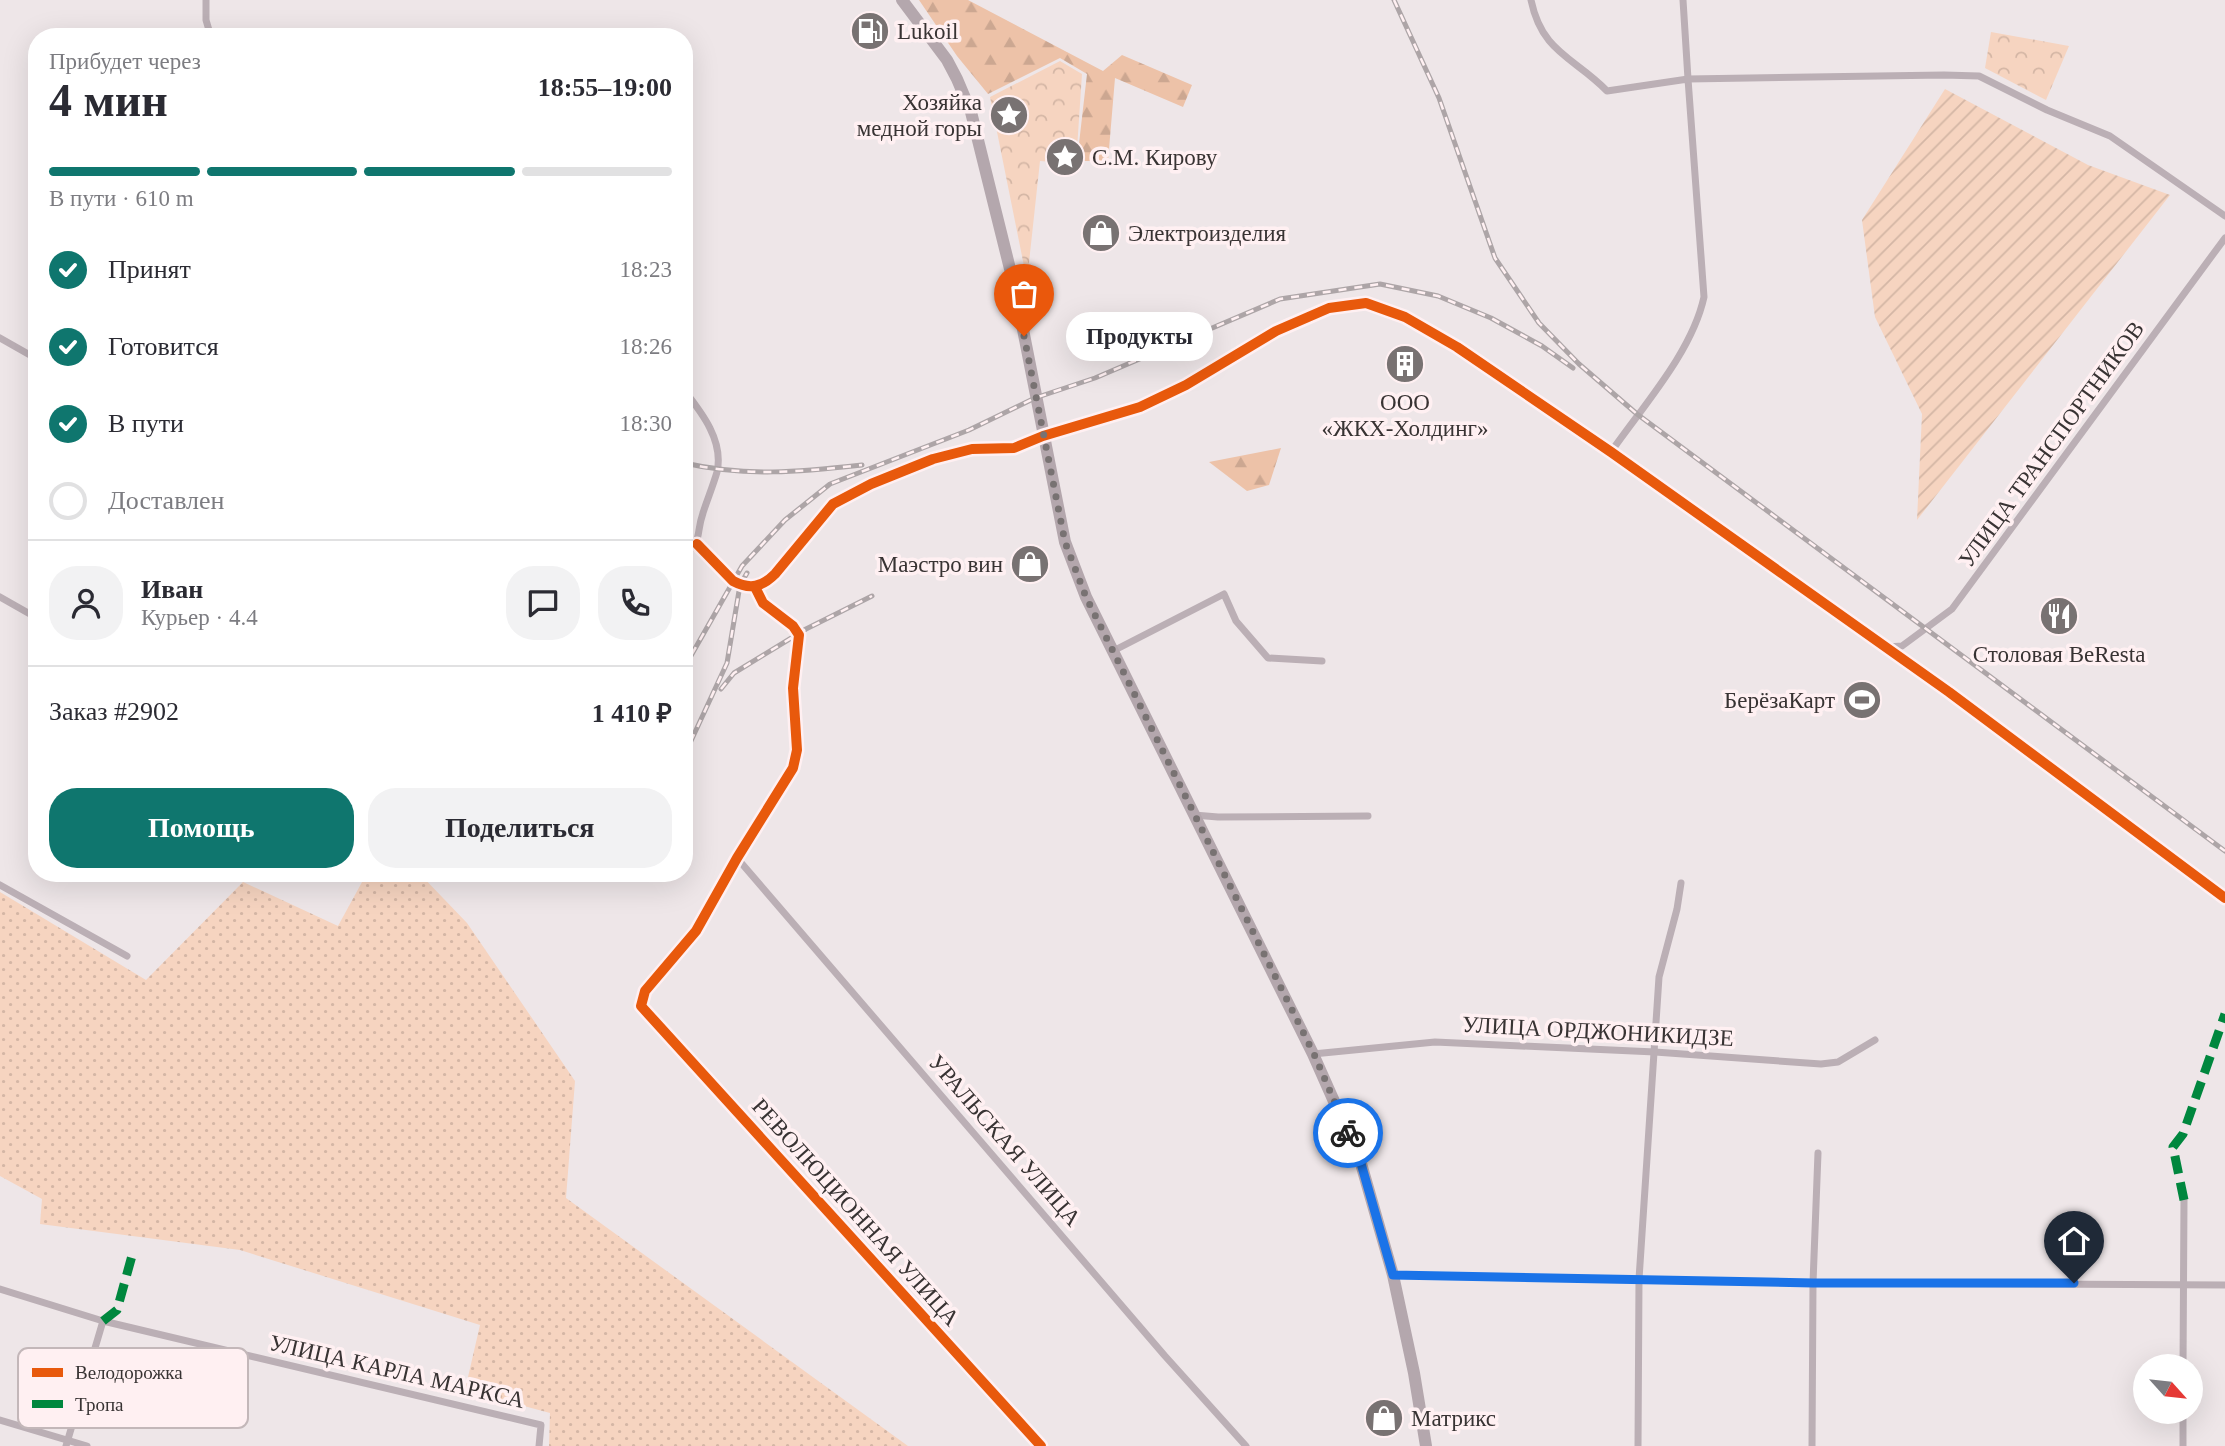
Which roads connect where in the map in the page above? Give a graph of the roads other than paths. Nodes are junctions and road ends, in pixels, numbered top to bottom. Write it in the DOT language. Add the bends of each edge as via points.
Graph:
graph roads {
  1 [pos="206,0"];
  2 [pos="902,0"];
  3 [pos="1531,0"];
  4 [pos="1683,0"];
  5 [pos="208,28"];
  6 [pos="1688,79"];
  7 [pos="2225,216"];
  8 [pos="2225,238"];
  9 [pos="0,338"];
  10 [pos="28,354"];
  11 [pos="693,402"];
  12 [pos="1043,436"];
  13 [pos="1611,452"];
  14 [pos="697,544"];
  15 [pos="693,548"];
  16 [pos="755,587"];
  17 [pos="0,597"];
  18 [pos="28,613"];
  19 [pos="1887,648"];
  20 [pos="1112,652"];
  21 [pos="1322,661"];
  22 [pos="1193,815"];
  23 [pos="1368,816"];
  24 [pos="737,858"];
  25 [pos="1681,883"];
  26 [pos="0,885"];
  27 [pos="2225,898"];
  28 [pos="127,956"];
  29 [pos="1875,1040"];
  30 [pos="1655,1052"];
  31 [pos="1314,1054"];
  32 [pos="1818,1153"];
  33 [pos="2184,1200"];
  34 [pos="1393,1275"];
  35 [pos="1639,1279"];
  36 [pos="1813,1283"];
  37 [pos="2184,1284"];
  38 [pos="2225,1285"];
  39 [pos="0,1289"];
  40 [pos="103,1321"];
  41 [pos="95,1348"];
  42 [pos="217,1348"];
  43 [pos="2183,1354"];
  44 [pos="248,1355"];
  45 [pos="0,1420"];
  46 [pos="2183,1424"];
  47 [pos="18,1426"];
  48 [pos="23,1428"];
  49 [pos="67,1443"];
  50 [pos="87,1446"];
  51 [pos="540,1446"];
  52 [pos="1041,1446"];
  53 [pos="1246,1446"];
  54 [pos="1426,1446"];
  55 [pos="1638,1446"];
  56 [pos="1812,1446"];
  57 [pos="2183,1446"];
  1 -- 5 [label="street"];
  2 -- 12 [label="main road" via="947,60 971,113 1015,289"];
  3 -- 6 [label="street" via="1543,33 1557,51 1608,90"];
  4 -- 6 [label="street"];
  6 -- 7 [label="street" via="1979,76 2110,136"];
  6 -- 13 [label="street" via="1704,297 1678,358"];
  8 -- 19 [label="street, УЛИЦА ТРАНСПОРТНИКОВ" via="1952,609 1902,646"];
  9 -- 10 [label="street"];
  11 -- 14 [label="street" via="718,449 717,470"];
  12 -- 13 [label="street" via="1140,407 1276,331 1328,308 1366,303 1405,317 1457,347"];
  12 -- 16 [label="street" via="1014,448 972,449 933,459 871,484 833,504 775,574"];
  12 -- 20 [label="main road" via="1065,542"];
  13 -- 19 [label="street"];
  14 -- 15 [label="street"];
  14 -- 16 [label="street" via="733,581"];
  16 -- 24 [label="street" via="763,603 799,635 793,688 797,750 793,768"];
  17 -- 18 [label="street"];
  19 -- 27 [label="street"];
  20 -- 21 [label="street" via="1224,594 1236,621 1268,658"];
  20 -- 22 [label="main road"];
  22 -- 23 [label="street"];
  22 -- 31 [label="main road"];
  24 -- 52 [label="street, РЕВОЛЮЦИОННАЯ УЛИЦА" via="696,931 645,991 641,1006"];
  24 -- 53 [label="street, УРАЛЬСКАЯ УЛИЦА"];
  25 -- 30 [label="street" via="1659,977"];
  26 -- 28 [label="street"];
  29 -- 30 [label="street, УЛИЦА ОРДЖОНИКИДЗЕ" via="1838,1062 1821,1064"];
  30 -- 31 [label="street, УЛИЦА ОРДЖОНИКИДЗЕ" via="1435,1042"];
  30 -- 35 [label="street"];
  31 -- 34 [label="main road" via="1360,1160"];
  32 -- 36 [label="street"];
  33 -- 37 [label="street"];
  34 -- 35 [label="street"];
  34 -- 54 [label="main road"];
  35 -- 36 [label="street"];
  35 -- 55 [label="street"];
  36 -- 37 [label="street"];
  36 -- 56 [label="street"];
  37 -- 38 [label="street"];
  37 -- 43 [label="street"];
  39 -- 40 [label="street, УЛИЦА КАРЛА МАРКСА"];
  40 -- 41 [label="street"];
  40 -- 42 [label="street, УЛИЦА КАРЛА МАРКСА"];
  44 -- 51 [label="street, УЛИЦА КАРЛА МАРКСА" via="541,1425"];
  45 -- 47 [label="street"];
  46 -- 57 [label="street"];
  48 -- 49 [label="street"];
  49 -- 50 [label="street"];
}
